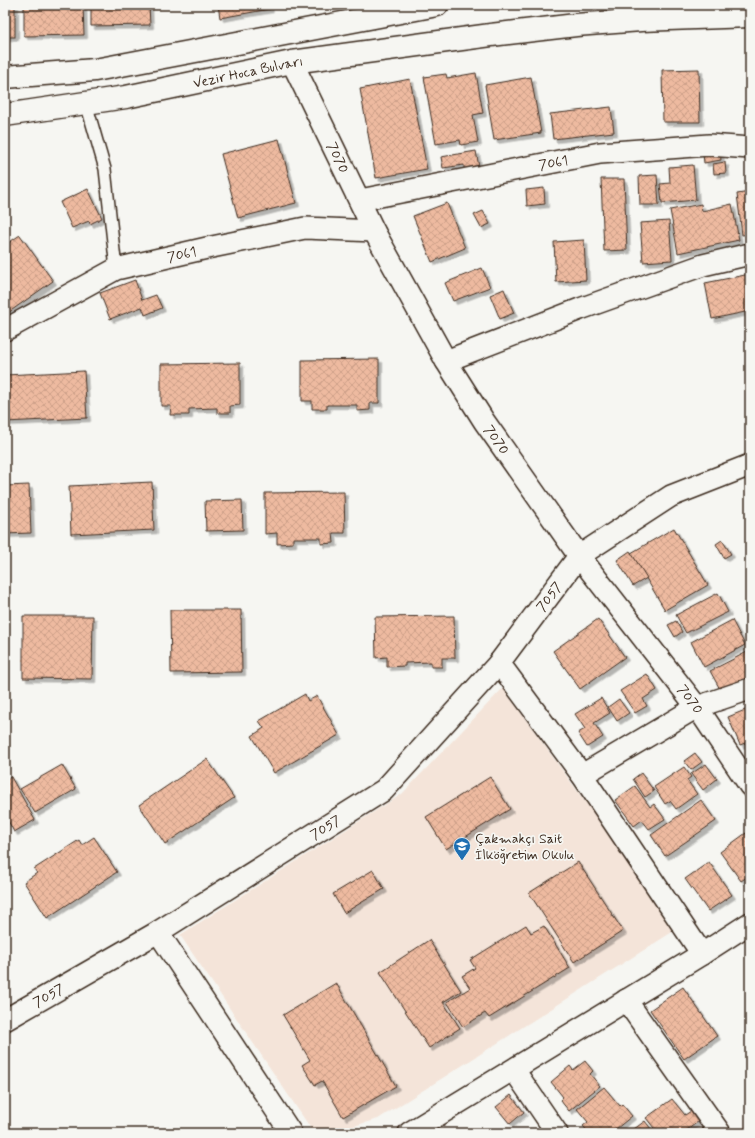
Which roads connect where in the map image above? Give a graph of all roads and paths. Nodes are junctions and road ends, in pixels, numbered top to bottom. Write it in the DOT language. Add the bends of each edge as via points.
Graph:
graph roads {
  1 [pos="438,5"];
  2 [pos="750,16"];
  3 [pos="292,62"];
  4 [pos="5,77"];
  5 [pos="86,103"];
  6 [pos="5,115"];
  7 [pos="750,148"];
  8 [pos="360,200"];
  9 [pos="374,231"];
  10 [pos="750,254"];
  11 [pos="116,269"];
  12 [pos="5,330"];
  13 [pos="446,361"];
  14 [pos="750,465"];
  15 [pos="579,556"];
  16 [pos="499,663"];
  17 [pos="750,688"];
  18 [pos="697,707"];
  19 [pos="582,775"];
  20 [pos="750,786"];
  21 [pos="750,923"];
  22 [pos="158,932"];
  23 [pos="702,954"];
  24 [pos="626,1000"];
  25 [pos="5,1020"];
  26 [pos="514,1070"];
  27 [pos="291,1133"];
  28 [pos="409,1133"];
  29 [pos="558,1133"];
  30 [pos="720,1133"];
  1 -- 4 [label="main road" via="95,70"];
  2 -- 3 [label="main road, Vezir Hoca Bulvarı" via="576,25"];
  3 -- 5 [label="main road, Vezir Hoca Bulvarı"];
  3 -- 8 [label="street, 7070"];
  5 -- 6 [label="main road, Vezir Hoca Bulvarı"];
  5 -- 11 [label="lane" via="105,169"];
  7 -- 8 [label="street, 7061" via="709,145 600,153"];
  8 -- 9 [label="street, 7070"];
  9 -- 11 [label="street, 7061" via="305,228"];
  9 -- 13 [label="street, 7070"];
  10 -- 13 [label="street" via="703,265"];
  11 -- 12 [label="street, 7061"];
  13 -- 15 [label="street, 7070" via="484,421"];
  14 -- 15 [label="street" via="671,496"];
  15 -- 16 [label="street, 7057"];
  15 -- 18 [label="street, 7070"];
  16 -- 19 [label="street"];
  16 -- 22 [label="street, 7057" via="384,790"];
  17 -- 18 [label="street"];
  18 -- 19 [label="street"];
  18 -- 20 [label="street, 7070"];
  19 -- 23 [label="street"];
  21 -- 23 [label="street"];
  22 -- 25 [label="street, 7057"];
  22 -- 27 [label="street"];
  23 -- 24 [label="street"];
  24 -- 26 [label="street"];
  24 -- 30 [label="street"];
  26 -- 28 [label="street"];
  26 -- 29 [label="street"];
}
